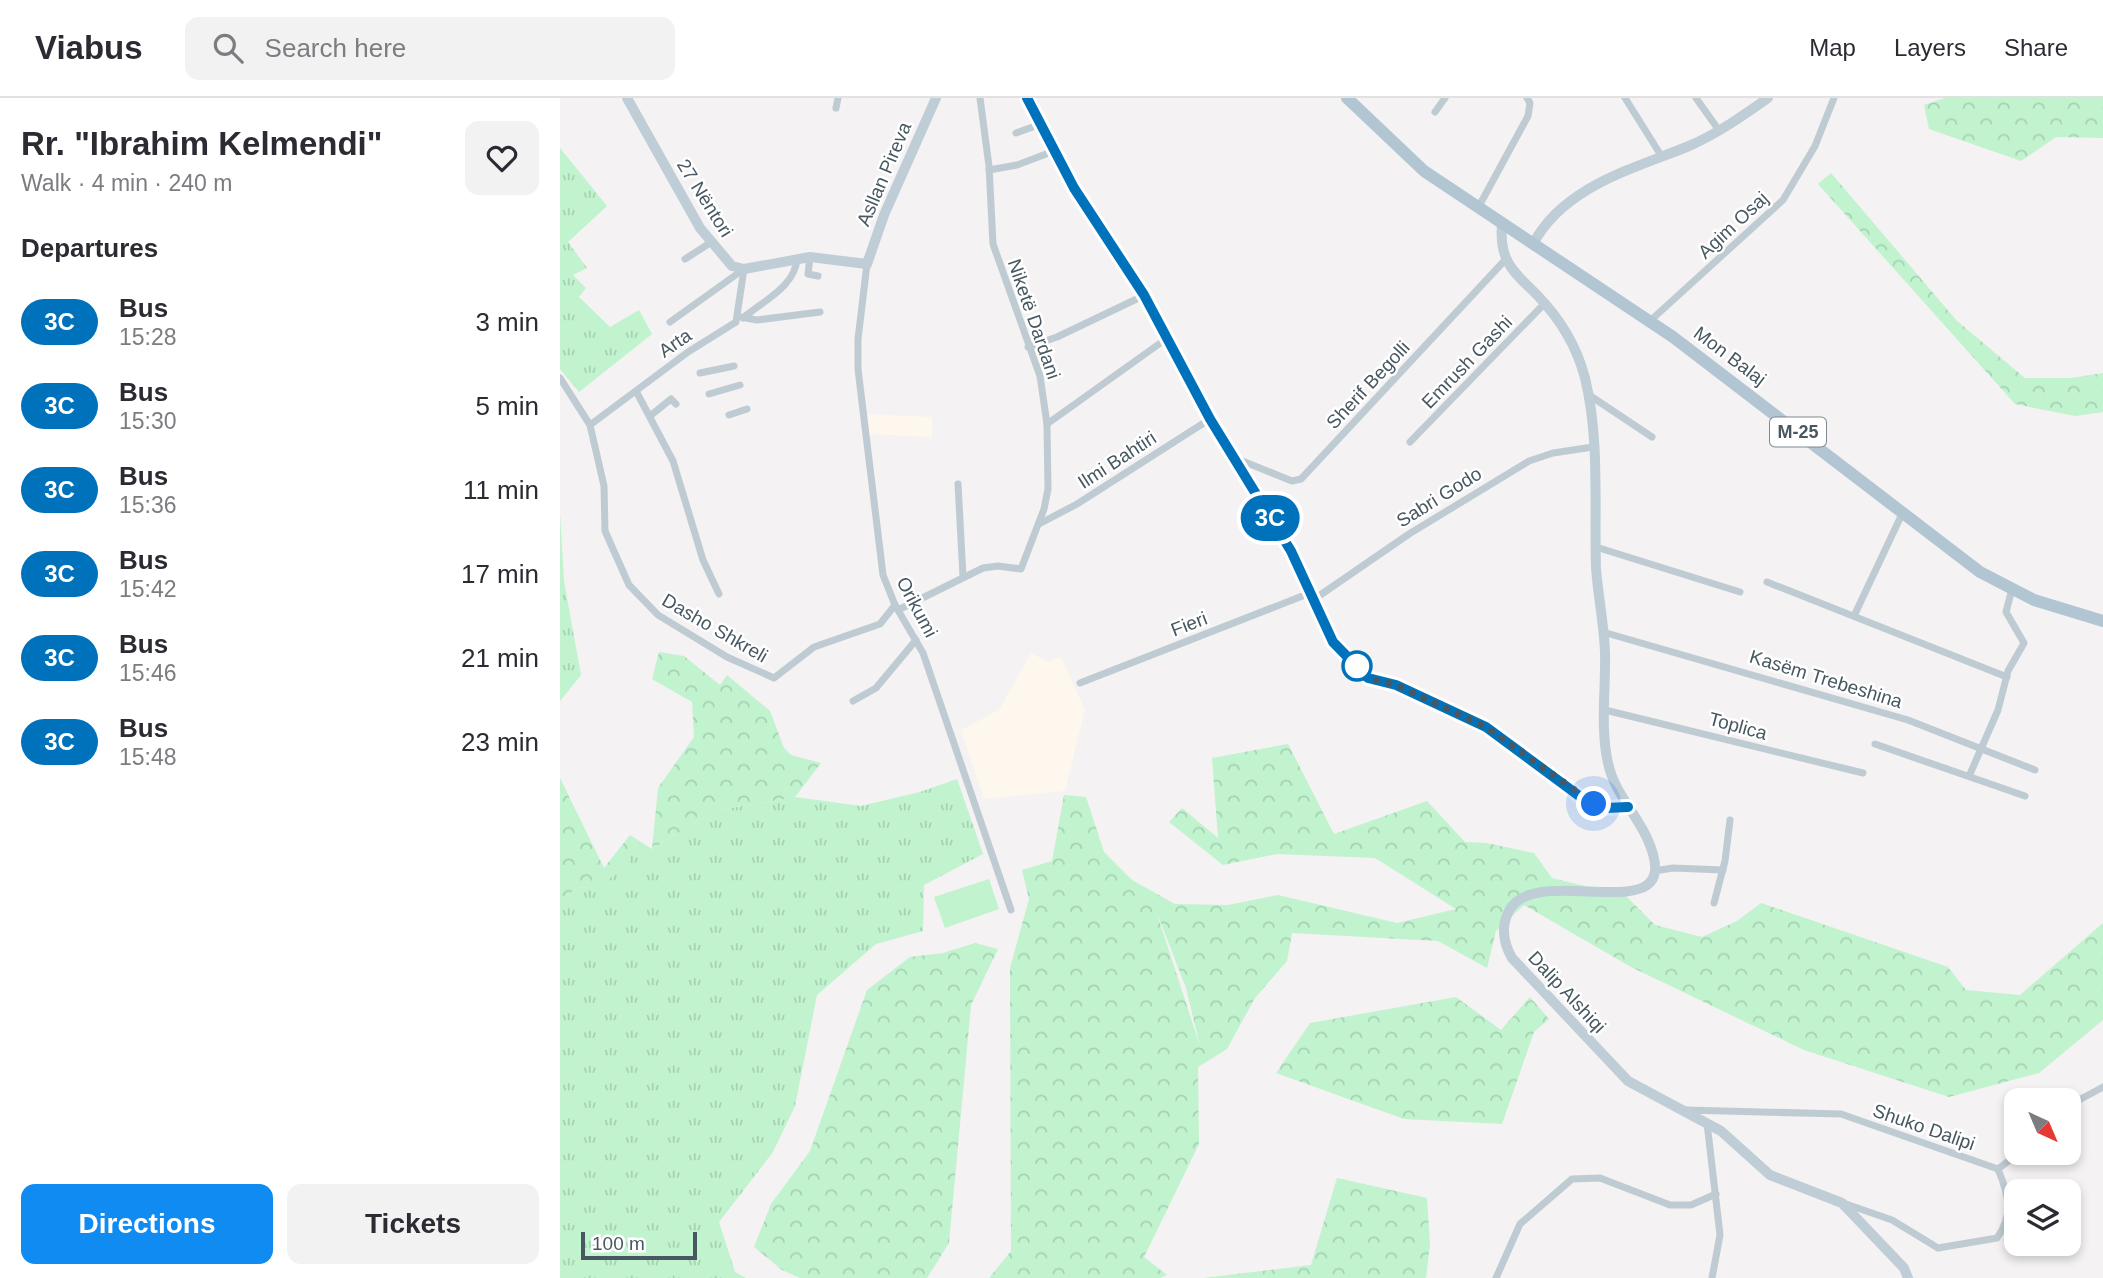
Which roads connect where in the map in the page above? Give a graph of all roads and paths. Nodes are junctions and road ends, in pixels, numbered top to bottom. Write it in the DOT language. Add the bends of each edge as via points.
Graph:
graph roads {
  1 [pos="627,98"];
  2 [pos="838,98"];
  3 [pos="936,98"];
  4 [pos="980,98"];
  5 [pos="1027,98"];
  6 [pos="1347,98"];
  7 [pos="1445,98"];
  8 [pos="1527,98"];
  9 [pos="1625,98"];
  10 [pos="1696,98"];
  11 [pos="1768,98"];
  12 [pos="1835,98"];
  13 [pos="836,108"];
  14 [pos="1435,112"];
  15 [pos="1041,124"];
  16 [pos="1718,129"];
  17 [pos="1016,133"];
  18 [pos="1054,151"];
  19 [pos="1662,157"];
  20 [pos="989,170"];
  21 [pos="1478,209"];
  22 [pos="1502,224"];
  23 [pos="710,243"];
  24 [pos="1533,244"];
  25 [pos="810,257"];
  26 [pos="797,258"];
  27 [pos="685,259"];
  28 [pos="1506,259"];
  29 [pos="867,264"];
  30 [pos="744,269"];
  31 [pos="818,276"];
  32 [pos="1144,295"];
  33 [pos="1545,303"];
  34 [pos="820,312"];
  35 [pos="741,317"];
  36 [pos="1650,321"];
  37 [pos="670,322"];
  38 [pos="1167,339"];
  39 [pos="1028,347"];
  40 [pos="734,366"];
  41 [pos="700,373"];
  42 [pos="560,378"];
  43 [pos="740,385"];
  44 [pos="636,391"];
  45 [pos="709,394"];
  46 [pos="1588,394"];
  47 [pos="676,404"];
  48 [pos="747,409"];
  49 [pos="729,415"];
  50 [pos="650,416"];
  51 [pos="1210,419"];
  52 [pos="1047,424"];
  53 [pos="590,425"];
  54 [pos="1653,437"];
  55 [pos="1410,442"];
  56 [pos="1593,447"];
  57 [pos="1234,458"];
  58 [pos="958,484"];
  59 [pos="1902,514"];
  60 [pos="1039,524"];
  61 [pos="1596,547"];
  62 [pos="963,576"];
  63 [pos="1767,582"];
  64 [pos="2012,589"];
  65 [pos="1740,592"];
  66 [pos="719,594"];
  67 [pos="1311,597"];
  68 [pos="897,607"];
  69 [pos="1853,616"];
  70 [pos="2103,621"];
  71 [pos="1603,632"];
  72 [pos="916,640"];
  73 [pos="2007,677"];
  74 [pos="1080,683"];
  75 [pos="853,701"];
  76 [pos="1605,710"];
  77 [pos="1875,744"];
  78 [pos="1980,748"];
  79 [pos="2035,769"];
  80 [pos="1863,773"];
  81 [pos="1970,774"];
  82 [pos="2025,796"];
  83 [pos="1628,807"];
  84 [pos="1730,820"];
  85 [pos="1723,870"];
  86 [pos="1654,871"];
  87 [pos="1714,903"];
  88 [pos="1011,910"];
  89 [pos="2103,1087"];
  90 [pos="2081,1099"];
  91 [pos="1683,1111"];
  92 [pos="1707,1124"];
  93 [pos="2004,1165"];
  94 [pos="1998,1169"];
  95 [pos="1716,1194"];
  96 [pos="1842,1203"];
  97 [pos="1906,1273"];
  98 [pos="1496,1278"];
  99 [pos="1712,1278"];
  100 [pos="1917,1278"];
  1 -- 23 [label="street, 27 Nëntori"];
  2 -- 13 [label="street"];
  3 -- 29 [label="street, Asllan Pireva"];
  4 -- 20 [label="street, Niketë Dardani"];
  5 -- 15 [label="street"];
  6 -- 21 [label="main road, Mon Balaj / M-25" via="1424,171"];
  7 -- 14 [label="street"];
  8 -- 21 [label="street" via="1528,116"];
  9 -- 19 [label="street"];
  10 -- 16 [label="street"];
  11 -- 16 [label="street"];
  12 -- 36 [label="street, Agim Osaj" via="1815,146 1783,200"];
  15 -- 17 [label="street"];
  15 -- 18 [label="street"];
  16 -- 19 [label="street"];
  18 -- 20 [label="street"];
  18 -- 32 [label="street"];
  19 -- 24 [label="street" via="1597,183 1557,215"];
  20 -- 39 [label="street, Niketë Dardani" via="993,244"];
  21 -- 22 [label="main road, Mon Balaj / M-25"];
  22 -- 24 [label="main road, Mon Balaj / M-25"];
  22 -- 28 [label="street"];
  23 -- 27 [label="street"];
  23 -- 30 [label="street, 27 Nëntori" via="727,263"];
  24 -- 36 [label="main road, Mon Balaj / M-25"];
  25 -- 26 [label="street"];
  25 -- 29 [label="street"];
  25 -- 31 [label="street" via="808,274"];
  26 -- 30 [label="street"];
  26 -- 35 [label="street, Arta" via="796,271 785,285"];
  28 -- 33 [label="street"];
  28 -- 57 [label="street, Sherif Begolli" via="1301,479 1292,481"];
  29 -- 68 [label="street, Orikumi" via="858,369 878,554 885,584"];
  30 -- 35 [label="street"];
  30 -- 37 [label="street"];
  32 -- 38 [label="street"];
  32 -- 39 [label="street"];
  33 -- 46 [label="street" via="1572,344"];
  33 -- 55 [label="street, Emrush Gashi"];
  34 -- 35 [label="street" via="757,320"];
  35 -- 44 [label="street, Arta"];
  36 -- 59 [label="main road, Mon Balaj / M-25"];
  38 -- 51 [label="street"];
  38 -- 52 [label="street"];
  39 -- 52 [label="street, Niketë Dardani" via="1040,376"];
  40 -- 41 [label="street"];
  42 -- 53 [label="street"];
  43 -- 45 [label="street"];
  44 -- 50 [label="street"];
  44 -- 53 [label="street, Arta"];
  46 -- 54 [label="street"];
  46 -- 56 [label="street"];
  47 -- 50 [label="street" via="671,399"];
  48 -- 49 [label="street"];
  50 -- 66 [label="street" via="673,461"];
  51 -- 57 [label="street"];
  51 -- 60 [label="street, Ilmi Bahtiri" via="1077,505"];
  52 -- 60 [label="street, Niketë Dardani" via="1048,489"];
  53 -- 68 [label="street, Dasho Shkreli" via="604,486 605,531 629,585 658,615 727,657 778,677 814,647 880,624"];
  56 -- 61 [label="street"];
  56 -- 67 [label="street, Sabri Godo" via="1529,461"];
  57 -- 67 [label="street" via="1291,551"];
  58 -- 62 [label="street"];
  59 -- 64 [label="main road, Mon Balaj / M-25" via="1980,572"];
  59 -- 69 [label="street"];
  60 -- 62 [label="street, Niketë Dardani" via="1021,569 990,567"];
  61 -- 65 [label="street"];
  61 -- 71 [label="street"];
  62 -- 68 [label="street"];
  63 -- 69 [label="street"];
  64 -- 70 [label="main road, Mon Balaj / M-25"];
  64 -- 73 [label="street" via="2006,612 2024,643"];
  67 -- 74 [label="street, Fieri"];
  67 -- 83 [label="street" via="1333,642 1368,678 1396,685 1486,727 1594,804"];
  68 -- 72 [label="street, Orikumi"];
  69 -- 73 [label="street"];
  71 -- 76 [label="street"];
  71 -- 78 [label="street, Kasëm Trebeshina" via="1908,720"];
  72 -- 75 [label="street" via="876,688"];
  72 -- 88 [label="street, Orikumi"];
  73 -- 78 [label="street"];
  76 -- 80 [label="street, Toplica"];
  76 -- 83 [label="street" via="1607,761"];
  77 -- 81 [label="street"];
  78 -- 79 [label="street, Kasëm Trebeshina"];
  78 -- 81 [label="street"];
  81 -- 82 [label="street"];
  83 -- 86 [label="street" via="1648,840"];
  84 -- 85 [label="street"];
  85 -- 86 [label="street"];
  85 -- 87 [label="street"];
  86 -- 91 [label="street, Dalip Alshiqi" via="1647,886 1632,893 1552,890 1521,896 1509,911 1504,936 1512,958 1628,1081"];
  89 -- 90 [label="street"];
  91 -- 92 [label="street, Dalip Alshiqi"];
  91 -- 94 [label="street, Shuko Dalipi" via="1841,1114"];
  92 -- 95 [label="street"];
  92 -- 96 [label="street, Dalip Alshiqi" via="1770,1175"];
  93 -- 94 [label="street"];
  94 -- 96 [label="street" via="2006,1190 2009,1222 1997,1238 1938,1248 1892,1220"];
  95 -- 98 [label="street" via="1691,1205 1670,1205 1600,1178 1572,1179 1520,1224"];
  95 -- 99 [label="street" via="1720,1235"];
  96 -- 97 [label="street, Dalip Alshiqi"];
  97 -- 100 [label="street, Dalip Alshiqi"];
}
